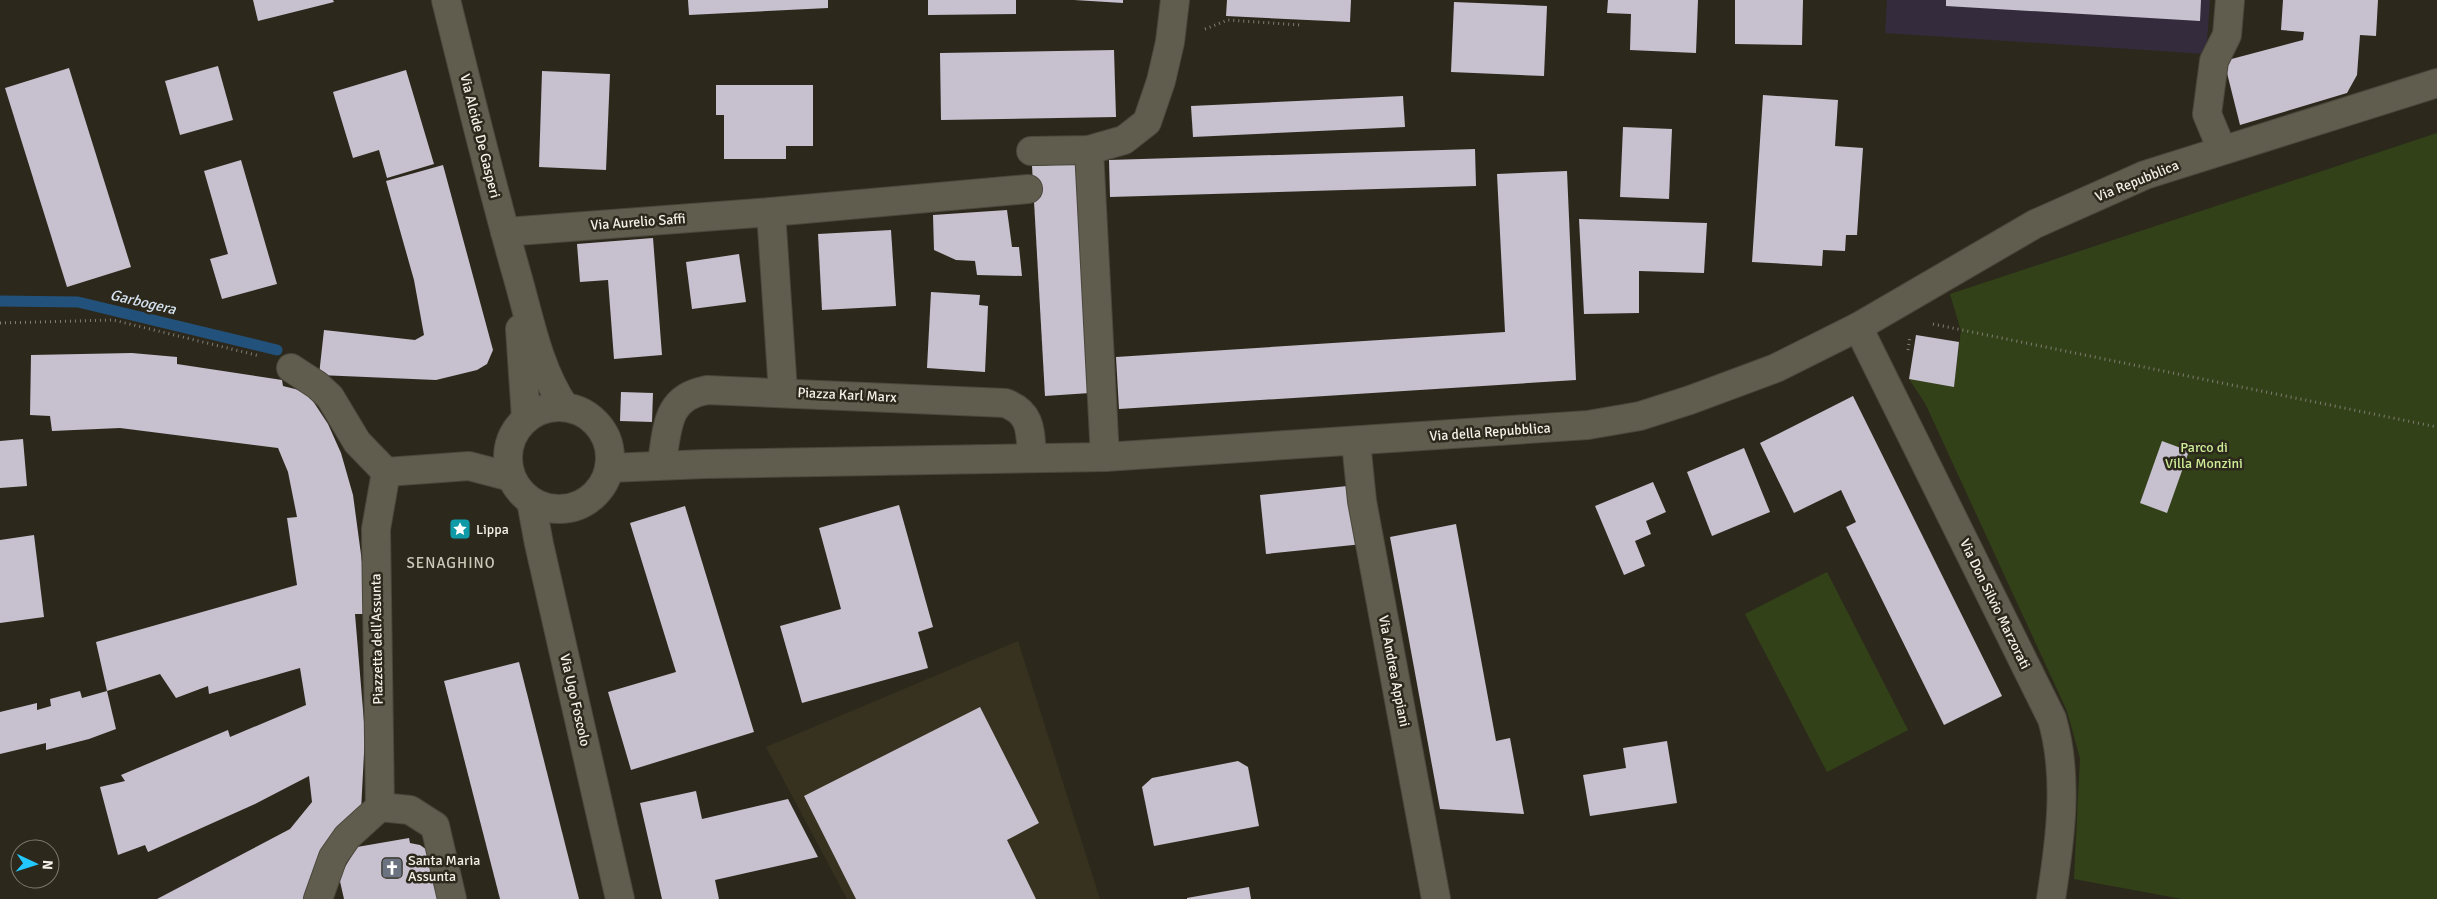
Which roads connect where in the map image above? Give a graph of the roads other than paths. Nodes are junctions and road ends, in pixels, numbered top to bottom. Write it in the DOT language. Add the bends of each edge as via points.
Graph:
graph roads {
  1 [pos="446,0"];
  2 [pos="1176,0"];
  3 [pos="2230,0"];
  4 [pos="2437,83"];
  5 [pos="1089,150"];
  6 [pos="2222,150"];
  7 [pos="1031,151"];
  8 [pos="1028,189"];
  9 [pos="772,212"];
  10 [pos="505,232"];
  11 [pos="516,272"];
  12 [pos="1858,327"];
  13 [pos="291,368"];
  14 [pos="783,392"];
  15 [pos="564,406"];
  16 [pos="526,418"];
  17 [pos="1356,442"];
  18 [pos="509,445"];
  19 [pos="663,455"];
  20 [pos="1105,457"];
  21 [pos="609,458"];
  22 [pos="1032,458"];
  23 [pos="741,464"];
  24 [pos="469,466"];
  25 [pos="386,472"];
  26 [pos="511,477"];
  27 [pos="531,501"];
  28 [pos="380,806"];
  29 [pos="318,899"];
  30 [pos="452,899"];
  31 [pos="620,899"];
  32 [pos="1436,899"];
  33 [pos="2051,899"];
  1 -- 10 [label="street, Via Alcide De Gasperi"];
  2 -- 5 [label="street" via="1170,42 1147,122 1124,140"];
  3 -- 6 [label="street" via="2227,35 2214,61 2207,114"];
  4 -- 6 [label="street, Via Repubblica"];
  5 -- 7 [label="street"];
  5 -- 20 [label="street"];
  6 -- 12 [label="street, Via Repubblica" via="2145,175 2035,224"];
  8 -- 9 [label="street, Via Aurelio Saffi"];
  9 -- 10 [label="street, Via Aurelio Saffi"];
  9 -- 14 [label="street"];
  10 -- 11 [label="street, Via Alcide De Gasperi"];
  11 -- 15 [label="street, Via Alcide De Gasperi" via="540,358 551,387"];
  11 -- 16 [label="street, Via Alcide De Gasperi"];
  12 -- 17 [label="street, Via della Repubblica" via="1776,368 1640,416 1588,425"];
  12 -- 33 [label="street, Via Don Silvio Marzorati" via="2052,719 2062,768"];
  13 -- 25 [label="street" via="330,397 357,442"];
  14 -- 19 [label="street, Piazza Karl Marx" via="707,390 692,393 675,408 668,425"];
  14 -- 22 [label="street, Piazza Karl Marx" via="1005,403 1018,407 1026,416"];
  15 -- 16 [label="street" via="537,411"];
  15 -- 21 [label="street" via="593,420 604,433"];
  16 -- 18 [label="street" via="515,430"];
  17 -- 20 [label="street, Via della Repubblica"];
  17 -- 32 [label="street, Via Andrea Appiani" via="1362,501"];
  18 -- 24 [label="street"];
  18 -- 26 [label="street" via="507,461"];
  19 -- 21 [label="street"];
  19 -- 23 [label="street"];
  20 -- 22 [label="street"];
  21 -- 23 [label="street"];
  21 -- 27 [label="street" via="603,483 579,506 546,508"];
  22 -- 23 [label="street"];
  24 -- 25 [label="street"];
  24 -- 26 [label="street"];
  25 -- 28 [label="street, Piazzetta dell'Assunta" via="376,529"];
  26 -- 27 [label="street" via="519,491"];
  27 -- 31 [label="street, Via Ugo Foscolo"];
  28 -- 29 [label="street" via="347,836 333,857"];
  28 -- 30 [label="street" via="410,810 435,826"];
}
